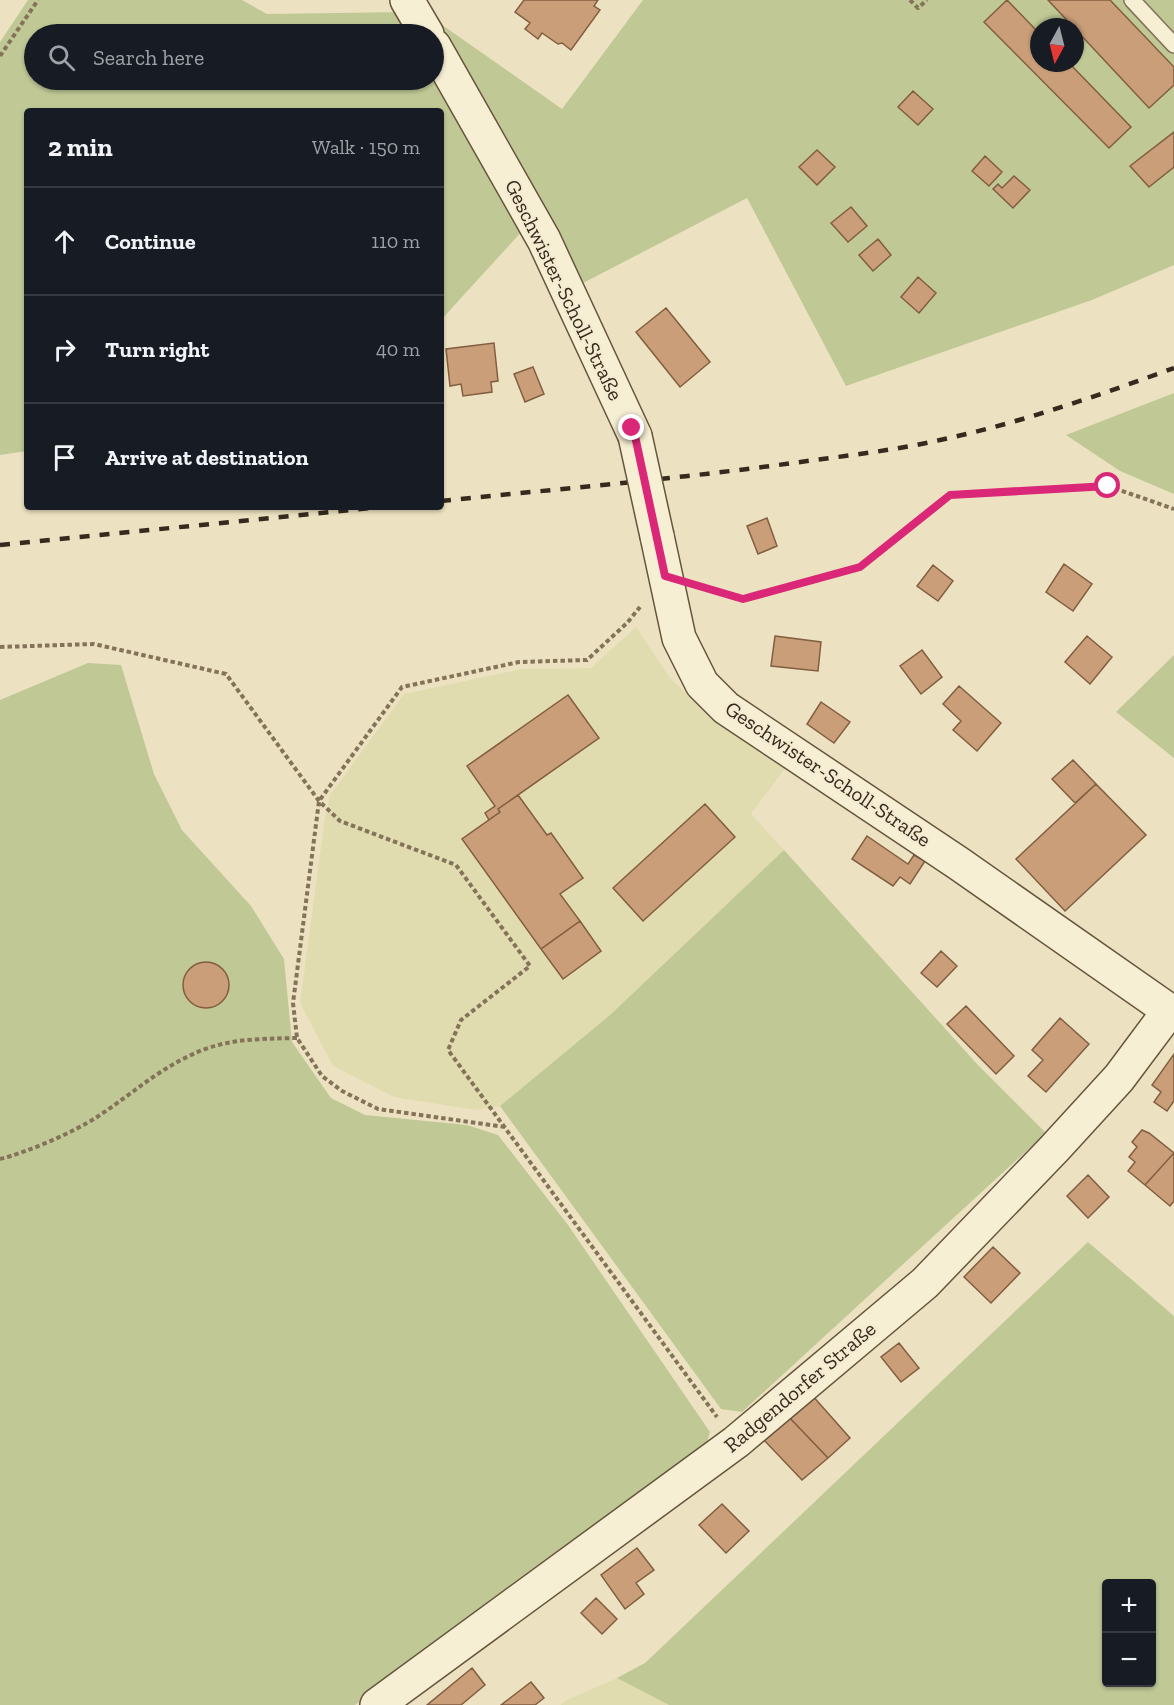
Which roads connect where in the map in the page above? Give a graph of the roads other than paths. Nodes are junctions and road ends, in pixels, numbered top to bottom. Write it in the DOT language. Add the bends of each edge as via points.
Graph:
graph roads {
  1 [pos="408,0"];
  2 [pos="1132,0"];
  3 [pos="421,24"];
  4 [pos="1174,45"];
  5 [pos="444,64"];
  6 [pos="1172,1012"];
  7 [pos="377,1705"];
  1 -- 3 [label="street"];
  2 -- 4 [label="lane"];
  5 -- 6 [label="street, Geschwister-Scholl-Straße, bridge" via="544,240 635,436 679,638 702,684 726,708 958,862"];
  6 -- 7 [label="street, Radgendorfer Straße" via="1119,1078 925,1283 736,1442"];
}
